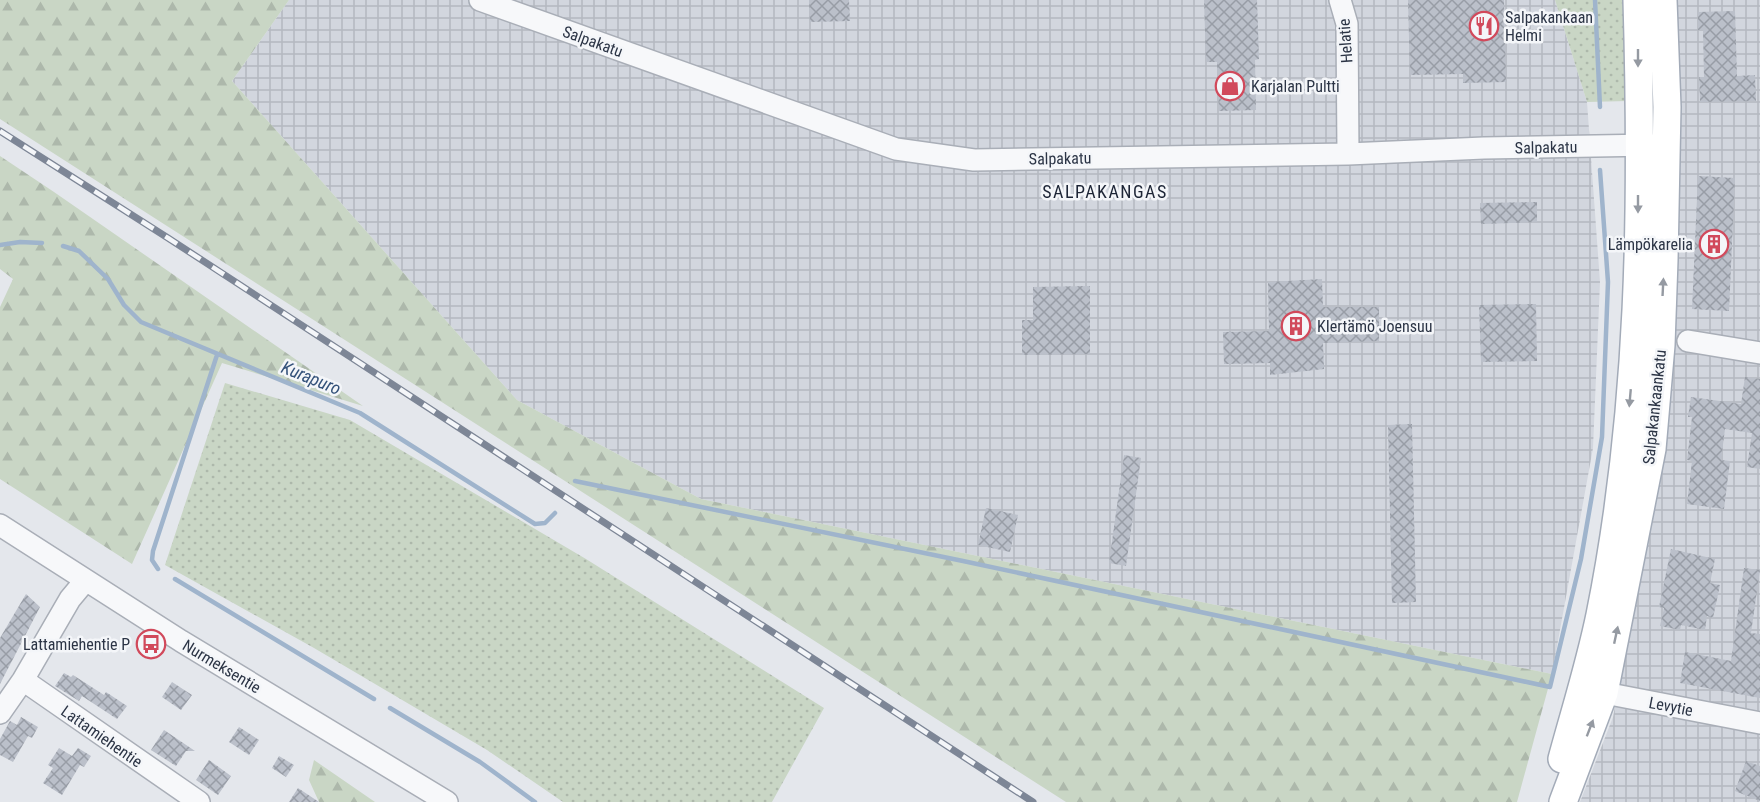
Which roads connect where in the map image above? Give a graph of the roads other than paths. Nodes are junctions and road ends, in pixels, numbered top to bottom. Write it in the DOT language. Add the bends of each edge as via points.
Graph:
graph roads {
  1 [pos="480,0"];
  2 [pos="1340,0"];
  3 [pos="1636,0"];
  4 [pos="1663,0"];
  5 [pos="1638,145"];
  6 [pos="1666,145"];
  7 [pos="1348,154"];
  8 [pos="1688,341"];
  9 [pos="1760,353"];
  10 [pos="0,525"];
  11 [pos="85,581"];
  12 [pos="23,680"];
  13 [pos="1593,691"];
  14 [pos="0,713"];
  15 [pos="1760,723"];
  16 [pos="177,796"];
  17 [pos="199,802"];
  18 [pos="447,802"];
  19 [pos="1556,802"];
  20 [pos="1563,802"];
  1 -- 7 [label="street, Salpakatu" via="896,149 974,160"];
  2 -- 7 [label="street, Helatie" via="1347,24"];
  3 -- 5 [label="main road, Salpakankaankatu, one-way"];
  4 -- 6 [label="main road, Salpakankaankatu"];
  5 -- 6 [label="street, Salpakatu"];
  5 -- 7 [label="street, Salpakatu"];
  5 -- 13 [label="main road, Salpakankaankatu, one-way" via="1638,259 1628,433 1600,615"];
  13 -- 6 [label="main road, Salpakankaankatu, one-way" via="1652,449 1661,345"];
  8 -- 9 [label="street"];
  10 -- 11 [label="street, Nurmeksentie"];
  11 -- 12 [label="street" via="70,599"];
  11 -- 18 [label="street, Nurmeksentie"];
  12 -- 14 [label="street"];
  12 -- 16 [label="street, Lattamiehentie"];
  13 -- 15 [label="street, Levytie"];
  13 -- 19 [label="main road, Salpakankaankatu" via="1562,759"];
  20 -- 13 [label="main road, Salpakankaankatu, one-way"];
  16 -- 17 [label="street, Lattamiehentie"];
}
